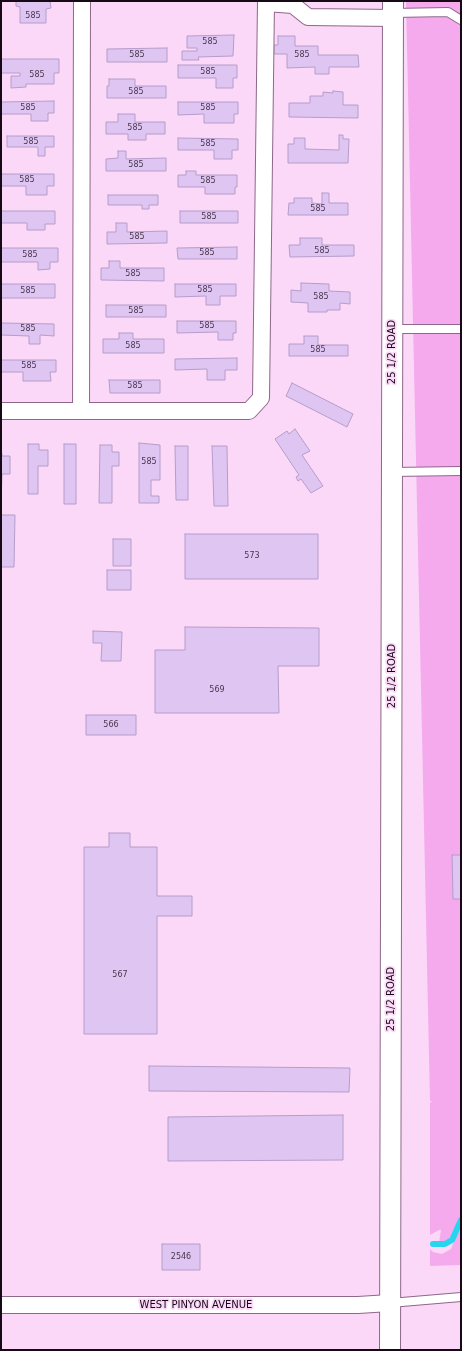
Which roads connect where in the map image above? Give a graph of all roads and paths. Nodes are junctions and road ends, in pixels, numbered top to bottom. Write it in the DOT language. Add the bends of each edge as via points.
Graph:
graph roads {
  1 [pos="82,1"];
  2 [pos="266,2"];
  3 [pos="295,3"];
  4 [pos="393,11"];
  5 [pos="461,20"];
  6 [pos="392,329"];
  7 [pos="461,329"];
  8 [pos="1,411"];
  9 [pos="81,411"];
  10 [pos="461,471"];
  11 [pos="392,472"];
  12 [pos="461,1297"];
  13 [pos="390,1303"];
  14 [pos="1,1306"];
  15 [pos="390,1350"];
  1 -- 9 [label="street"];
  2 -- 3 [label="street"];
  2 -- 9 [label="street" via="261,398 249,411"];
  3 -- 4 [label="street" via="308,17"];
  4 -- 5 [label="lane" via="448,12"];
  4 -- 6 [label="street, 25 1/2 ROAD"];
  6 -- 7 [label="lane"];
  6 -- 11 [label="street, 25 1/2 ROAD"];
  8 -- 9 [label="street"];
  10 -- 11 [label="lane"];
  11 -- 13 [label="street, 25 1/2 ROAD"];
  12 -- 13 [label="lane"];
  13 -- 14 [label="street, WEST PINYON AVENUE"];
  13 -- 15 [label="street, 25 1/2 ROAD"];
}
